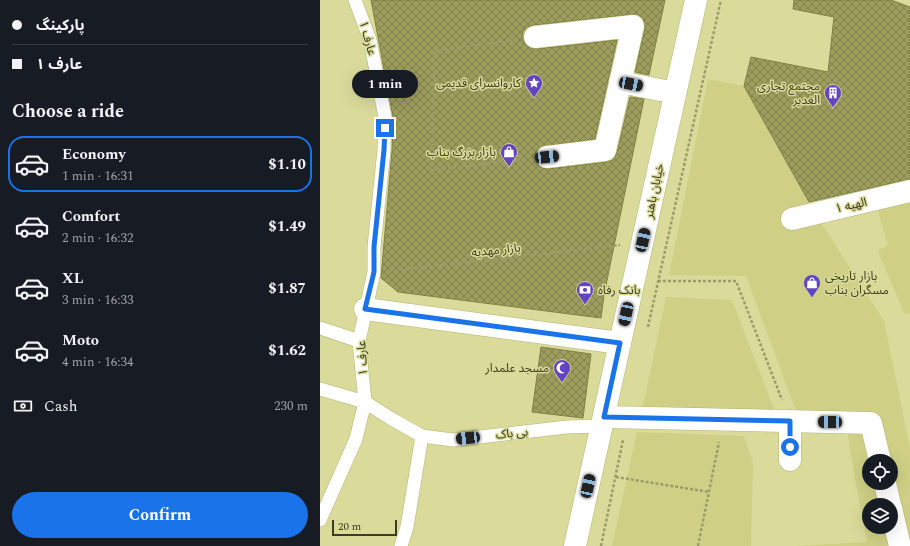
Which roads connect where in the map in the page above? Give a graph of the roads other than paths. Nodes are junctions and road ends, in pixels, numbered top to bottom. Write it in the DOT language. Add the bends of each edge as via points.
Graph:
graph roads {
  1 [pos="355,0"];
  2 [pos="696,0"];
  3 [pos="535,37"];
  4 [pos="620,82"];
  5 [pos="675,93"];
  6 [pos="547,157"];
  7 [pos="910,191"];
  8 [pos="792,219"];
  9 [pos="365,309"];
  10 [pos="320,328"];
  11 [pos="359,341"];
  12 [pos="620,343"];
  13 [pos="320,389"];
  14 [pos="365,402"];
  15 [pos="603,421"];
  16 [pos="790,421"];
  17 [pos="422,436"];
  18 [pos="878,454"];
  19 [pos="790,460"];
  20 [pos="320,520"];
  21 [pos="897,534"];
  22 [pos="401,546"];
  23 [pos="575,546"];
  24 [pos="900,546"];
  1 -- 9 [label="lane, عارف ۱" via="370,40 385,117 374,272"];
  2 -- 5 [label="street, خیابان باهنر"];
  3 -- 4 [label="street" via="633,26"];
  4 -- 5 [label="street"];
  4 -- 6 [label="street" via="605,150"];
  5 -- 12 [label="street, خیابان باهنر"];
  7 -- 8 [label="street, الهیه ۱"];
  9 -- 11 [label="lane, عارف ۱"];
  9 -- 12 [label="street"];
  10 -- 11 [label="lane"];
  11 -- 14 [label="lane, عارف ۱"];
  12 -- 15 [label="street, خیابان باهنر"];
  13 -- 14 [label="lane, بی باک"];
  14 -- 17 [label="lane, بی باک"];
  14 -- 20 [label="lane, عارف ۱" via="356,439"];
  15 -- 16 [label="street" via="628,417"];
  15 -- 17 [label="lane, بی باک" via="453,440"];
  15 -- 23 [label="street, خیابان باهنر"];
  16 -- 18 [label="street" via="871,423"];
  16 -- 19 [label="street"];
  17 -- 22 [label="lane" via="407,527"];
  21 -- 24 [label="street"];
}
